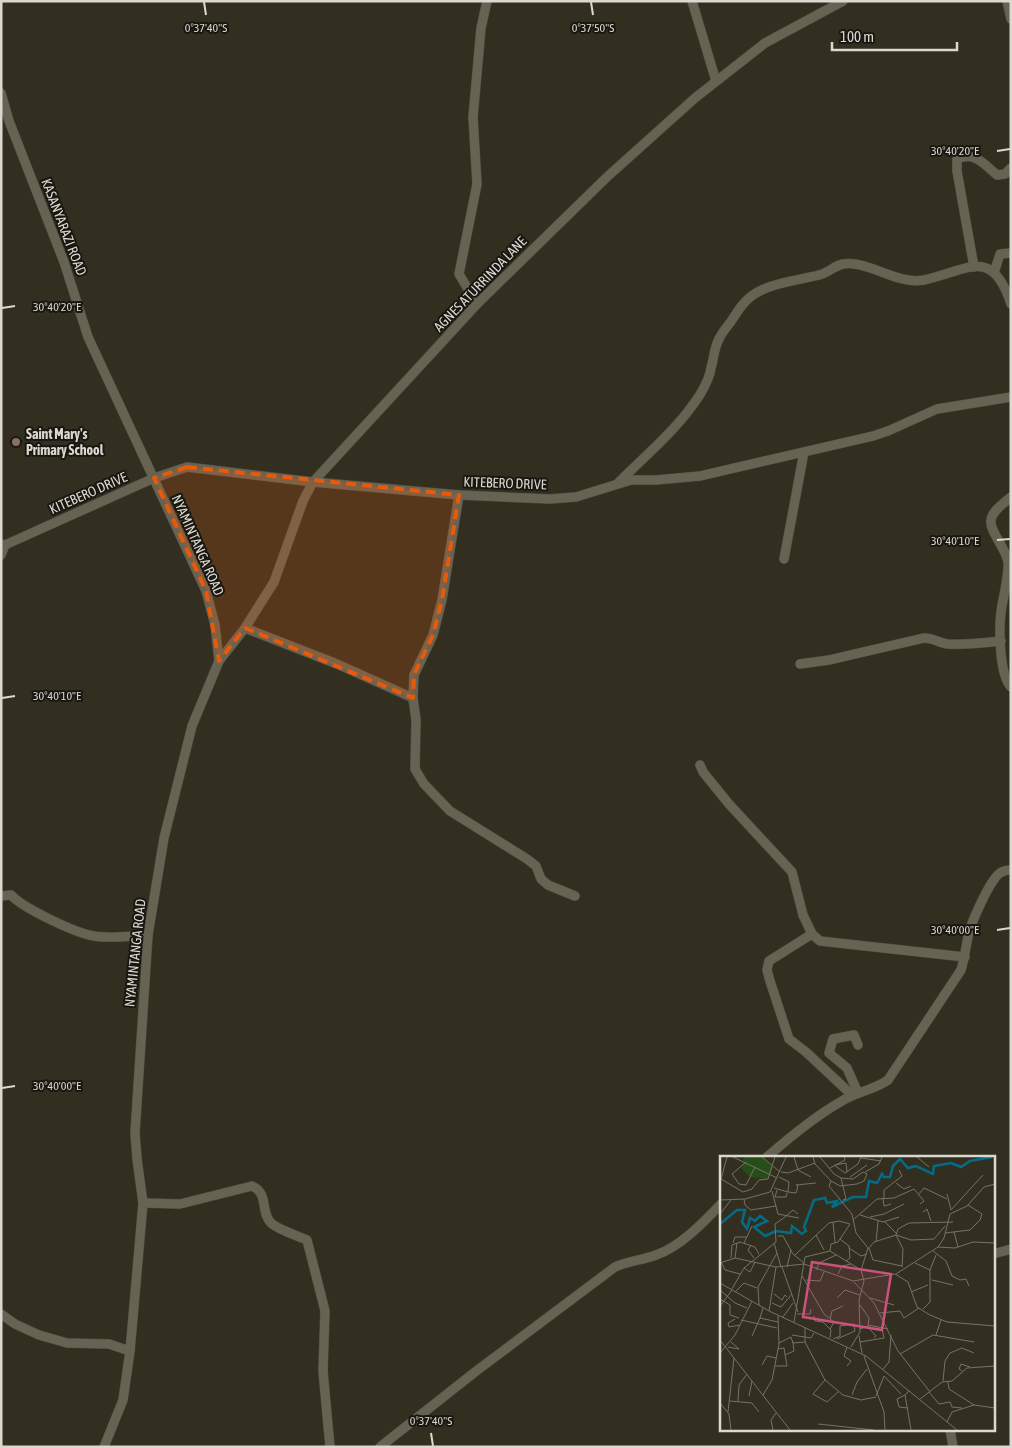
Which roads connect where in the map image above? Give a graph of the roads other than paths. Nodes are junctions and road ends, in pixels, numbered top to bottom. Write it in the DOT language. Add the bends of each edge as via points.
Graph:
graph roads {
  1 [pos="487,1"];
  2 [pos="692,1"];
  3 [pos="843,1"];
  4 [pos="1008,5"];
  5 [pos="1011,19"];
  6 [pos="716,81"];
  7 [pos="1,93"];
  8 [pos="1011,168"];
  9 [pos="1011,253"];
  10 [pos="974,267"];
  11 [pos="994,272"];
  12 [pos="477,304"];
  13 [pos="1011,304"];
  14 [pos="1011,397"];
  15 [pos="804,452"];
  16 [pos="154,478"];
  17 [pos="313,482"];
  18 [pos="619,483"];
  19 [pos="459,495"];
  20 [pos="1011,497"];
  21 [pos="3,545"];
  22 [pos="1,555"];
  23 [pos="784,559"];
  24 [pos="245,628"];
  25 [pos="1001,641"];
  26 [pos="219,661"];
  27 [pos="800,664"];
  28 [pos="1011,687"];
  29 [pos="413,698"];
  30 [pos="700,765"];
  31 [pos="1011,870"];
  32 [pos="1,896"];
  33 [pos="575,896"];
  34 [pos="812,934"];
  35 [pos="148,935"];
  36 [pos="965,957"];
  37 [pos="858,1045"];
  38 [pos="855,1094"];
  39 [pos="768,1156"];
  40 [pos="143,1203"];
  41 [pos="720,1205"];
  42 [pos="1011,1249"];
  43 [pos="994,1254"];
  44 [pos="1,1314"];
  45 [pos="130,1351"];
  46 [pos="950,1430"];
  47 [pos="104,1447"];
  48 [pos="330,1447"];
  49 [pos="380,1447"];
  50 [pos="953,1447"];
  1 -- 12 [label="street" via="481,28 473,117 477,184 459,274"];
  2 -- 6 [label="street"];
  3 -- 6 [label="street, AGNES ATURRINDA LANE" via="765,43"];
  4 -- 5 [label="street"];
  6 -- 12 [label="street, AGNES ATURRINDA LANE" via="607,177"];
  7 -- 16 [label="street, KASANYARAZI ROAD" via="64,262 88,337"];
  8 -- 10 [label="street" via="1006,174 997,175 976,158 965,155 957,159"];
  9 -- 11 [label="street" via="1000,254"];
  10 -- 11 [label="street"];
  10 -- 18 [label="street" via="915,281 851,263 841,264 821,275 788,281 755,294 746,301 719,338 711,370 681,420"];
  11 -- 13 [label="street"];
  12 -- 17 [label="street, AGNES ATURRINDA LANE"];
  14 -- 15 [label="street, KITEBERO DRIVE" via="937,409 888,432"];
  15 -- 18 [label="street, KITEBERO DRIVE" via="700,476"];
  15 -- 23 [label="street"];
  16 -- 17 [label="street, KITEBERO DRIVE" via="188,467"];
  16 -- 21 [label="street, KITEBERO DRIVE"];
  16 -- 26 [label="street, NYAMINTANGA ROAD" via="206,591 215,625"];
  17 -- 19 [label="street, KITEBERO DRIVE"];
  17 -- 24 [label="street, AGNES ATURRINDA LANE" via="302,501 274,582"];
  18 -- 19 [label="street, KITEBERO DRIVE" via="576,497 550,499"];
  19 -- 29 [label="street" via="442,600 433,635 414,675"];
  20 -- 25 [label="street" via="993,513 991,519 1008,562 1001,612"];
  21 -- 22 [label="street"];
  24 -- 26 [label="street, AGNES ATURRINDA LANE"];
  24 -- 29 [label="street"];
  25 -- 27 [label="street" via="946,644 924,638"];
  25 -- 28 [label="street" via="1005,679"];
  26 -- 35 [label="street, NYAMINTANGA ROAD" via="184,754 164,838"];
  29 -- 33 [label="street" via="415,768 424,784 450,812 536,866 548,885"];
  30 -- 34 [label="street" via="729,804 792,872 803,915"];
  31 -- 36 [label="street" via="995,877 980,905 969,932"];
  32 -- 35 [label="street" via="11,895 40,914 91,936"];
  34 -- 36 [label="street" via="826,943"];
  34 -- 38 [label="street" via="769,961 767,970 788,1039"];
  35 -- 40 [label="street, NYAMINTANGA ROAD" via="135,1133"];
  36 -- 38 [label="street" via="956,979 888,1080"];
  37 -- 38 [label="street" via="854,1035 833,1039 828,1052 847,1068"];
  38 -- 39 [label="street" via="814,1119"];
  40 -- 45 [label="street, NYAMINTANGA ROAD"];
  40 -- 48 [label="street" via="180,1204 252,1186 263,1197 271,1223 308,1240 325,1311 323,1372"];
  41 -- 49 [label="street" via="702,1225 658,1255 615,1267"];
  42 -- 43 [label="street"];
  44 -- 45 [label="street" via="39,1335 67,1342 109,1344"];
  45 -- 47 [label="street, NYAMINTANGA ROAD" via="123,1400"];
  46 -- 50 [label="street"];
}
